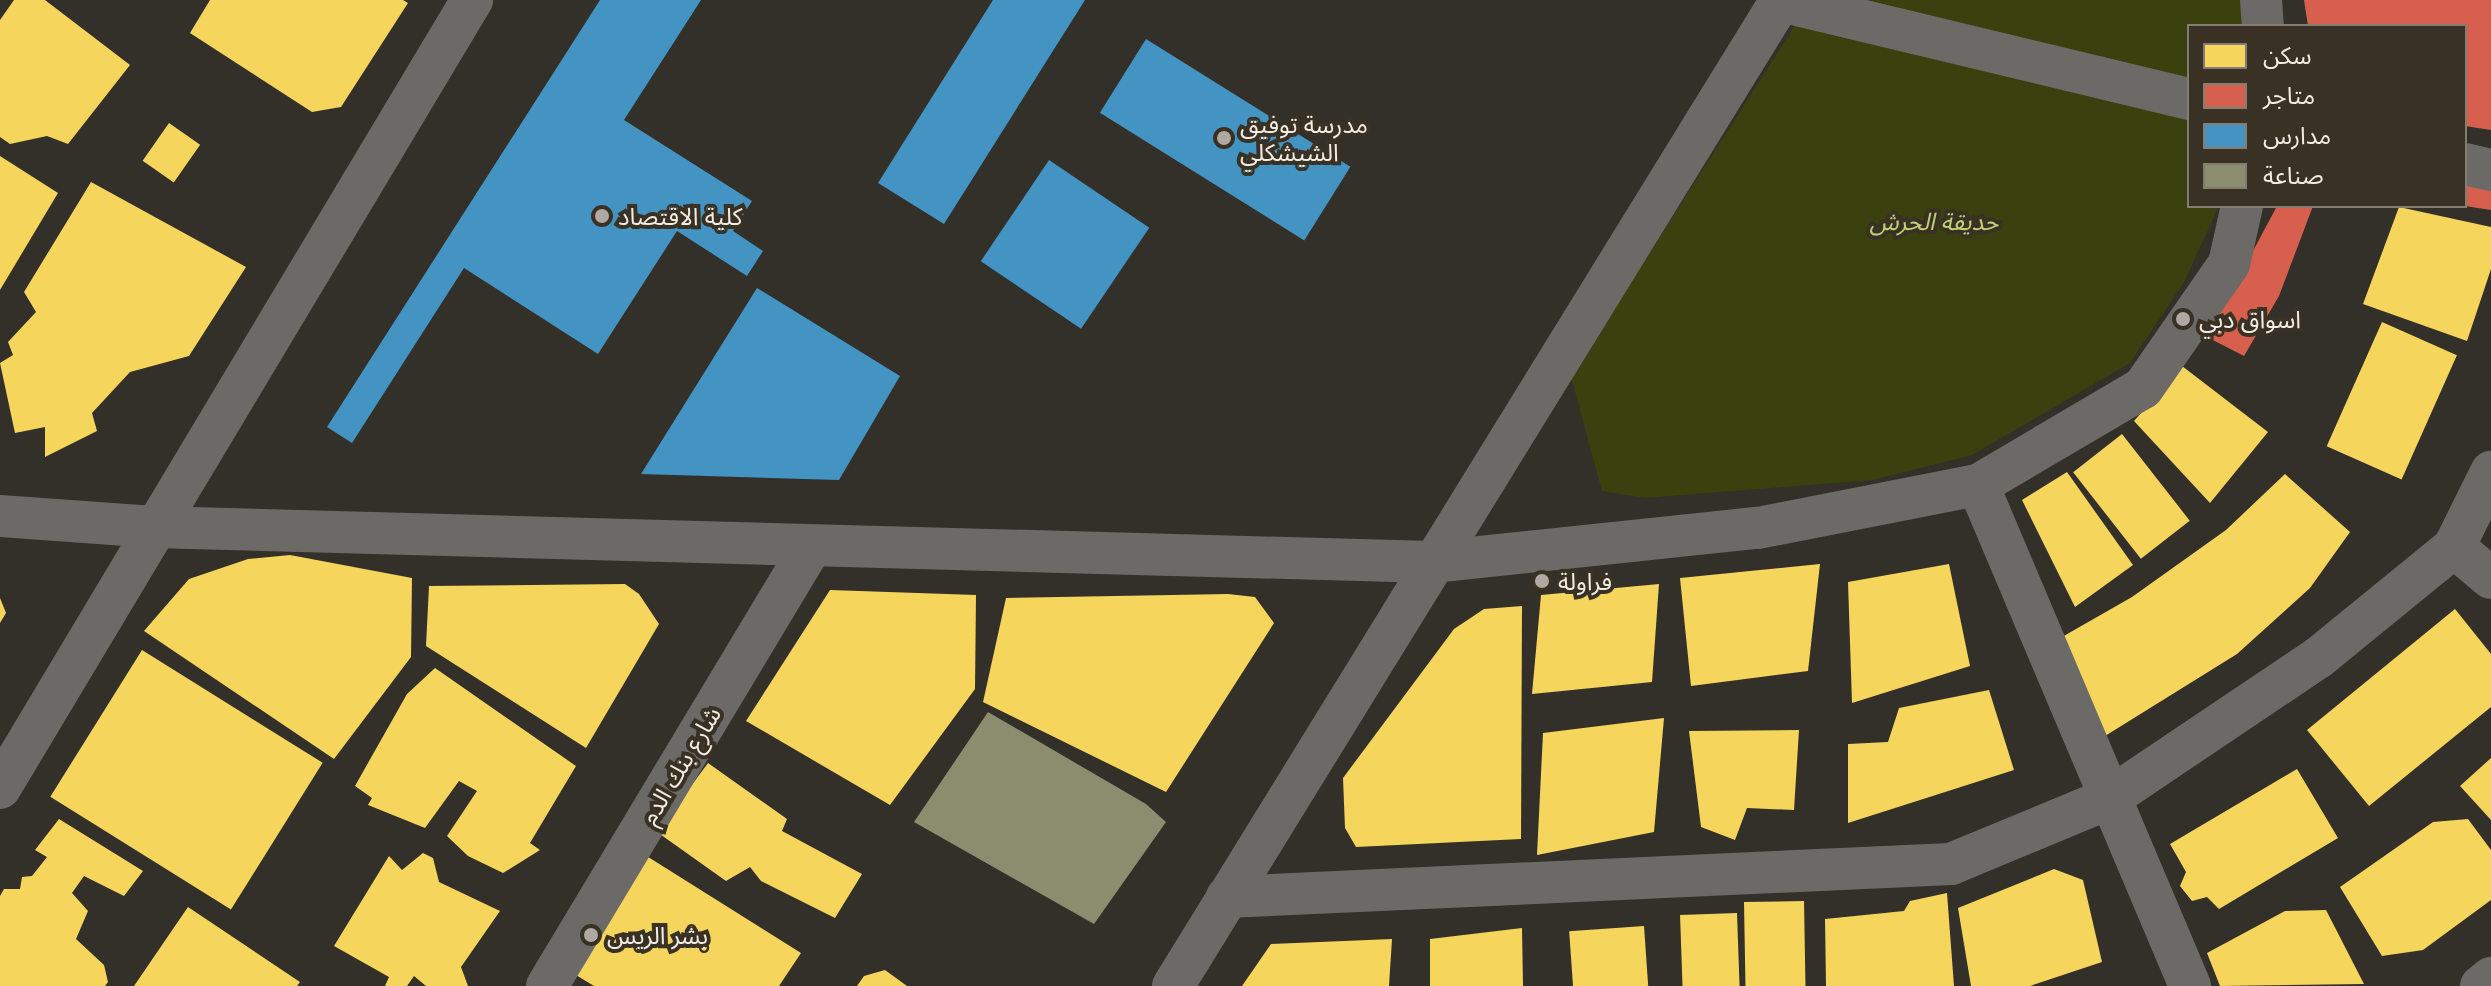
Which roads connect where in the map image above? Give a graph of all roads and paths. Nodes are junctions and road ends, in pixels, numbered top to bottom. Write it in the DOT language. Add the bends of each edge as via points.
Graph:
graph roads {
  1 [pos="472,0"];
  2 [pos="1781,0"];
  3 [pos="2261,0"];
  4 [pos="2263,24"];
  5 [pos="2187,99"];
  6 [pos="2467,164"];
  7 [pos="2491,170"];
  8 [pos="2242,208"];
  9 [pos="2491,472"];
  10 [pos="1978,485"];
  11 [pos="0,516"];
  12 [pos="154,527"];
  13 [pos="812,545"];
  14 [pos="2454,547"];
  15 [pos="1432,562"];
  16 [pos="2491,578"];
  17 [pos="0,788"];
  18 [pos="2108,799"];
  19 [pos="1227,897"];
  20 [pos="2491,978"];
  21 [pos="547,986"];
  22 [pos="1173,986"];
  23 [pos="2190,986"];
  24 [pos="2481,986"];
  1 -- 12 [label="street"];
  2 -- 5 [label="street"];
  2 -- 15 [label="street"];
  3 -- 4 [label="street"];
  6 -- 7 [label="street"];
  8 -- 10 [label="street" via="2229,264 2143,388"];
  9 -- 14 [label="street"];
  10 -- 15 [label="street" via="1758,528"];
  10 -- 18 [label="street"];
  11 -- 12 [label="street"];
  12 -- 13 [label="street"];
  12 -- 17 [label="street"];
  13 -- 15 [label="street"];
  13 -- 21 [label="street, شارع بنك الدم"];
  14 -- 16 [label="street"];
  14 -- 18 [label="street" via="2318,658"];
  15 -- 19 [label="street"];
  18 -- 19 [label="street" via="1951,864"];
  18 -- 23 [label="street"];
  19 -- 22 [label="street"];
  20 -- 24 [label="street"];
}
